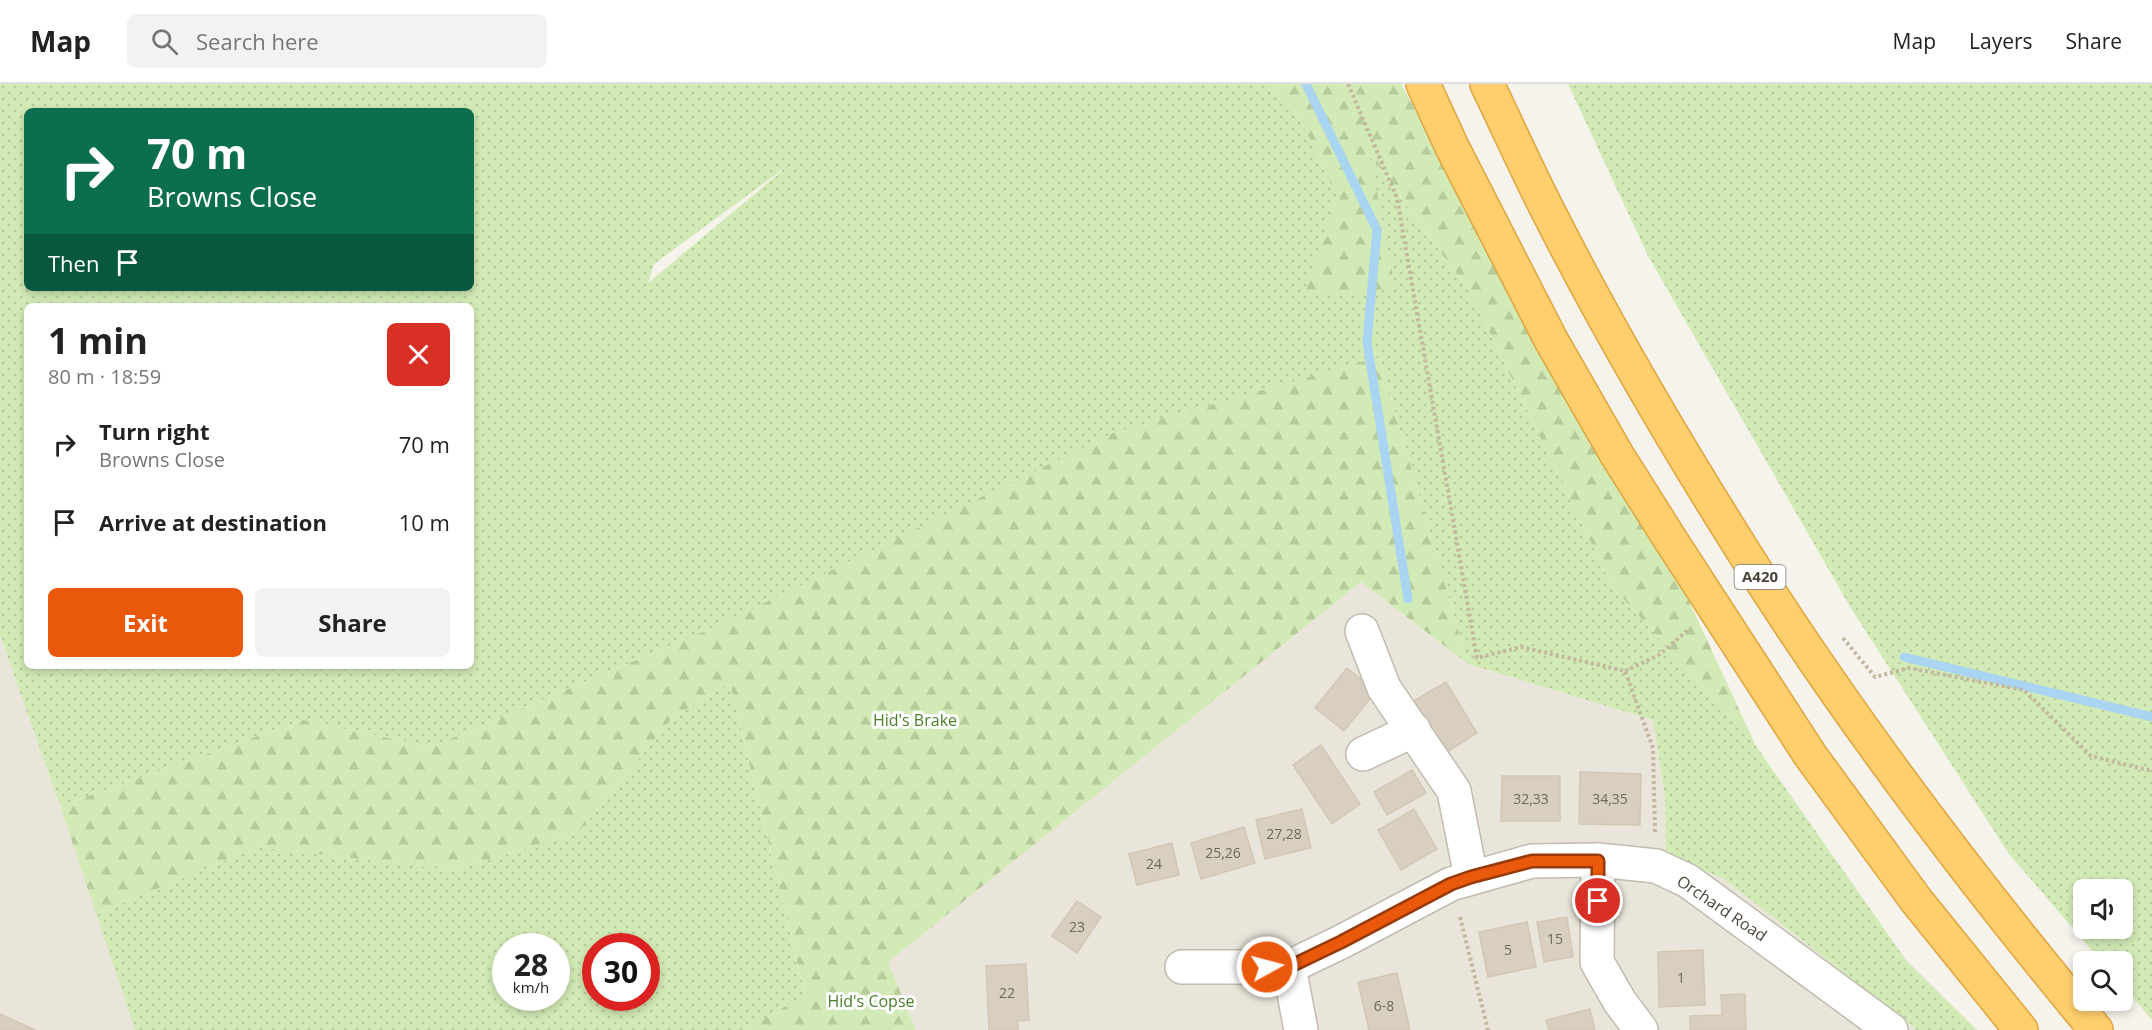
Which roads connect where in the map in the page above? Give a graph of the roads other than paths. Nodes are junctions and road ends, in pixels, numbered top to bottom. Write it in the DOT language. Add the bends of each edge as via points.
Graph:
graph roads {
  1 [pos="1423,84"];
  2 [pos="1487,84"];
  3 [pos="1362,631"];
  4 [pos="1414,730"];
  5 [pos="1363,754"];
  6 [pos="1598,861"];
  7 [pos="1461,881"];
  8 [pos="1182,967"];
  9 [pos="1289,967"];
  10 [pos="1301,1030"];
  11 [pos="1641,1030"];
  12 [pos="1890,1030"];
  13 [pos="2021,1030"];
  14 [pos="2096,1030"];
  1 -- 13 [label="highway" via="1551,340 1700,587 1817,765 1916,900"];
  2 -- 14 [label="highway, A420" via="1603,313 1729,529 1878,750"];
  3 -- 4 [label="street" via="1384,688"];
  4 -- 5 [label="street"];
  4 -- 7 [label="street" via="1454,790"];
  6 -- 7 [label="street, Orchard Road" via="1532,861"];
  6 -- 11 [label="street" via="1597,962"];
  6 -- 12 [label="street, Orchard Road" via="1656,866 1688,881"];
  7 -- 9 [label="street, Orchard Road"];
  8 -- 9 [label="street"];
  9 -- 10 [label="street"];
}
